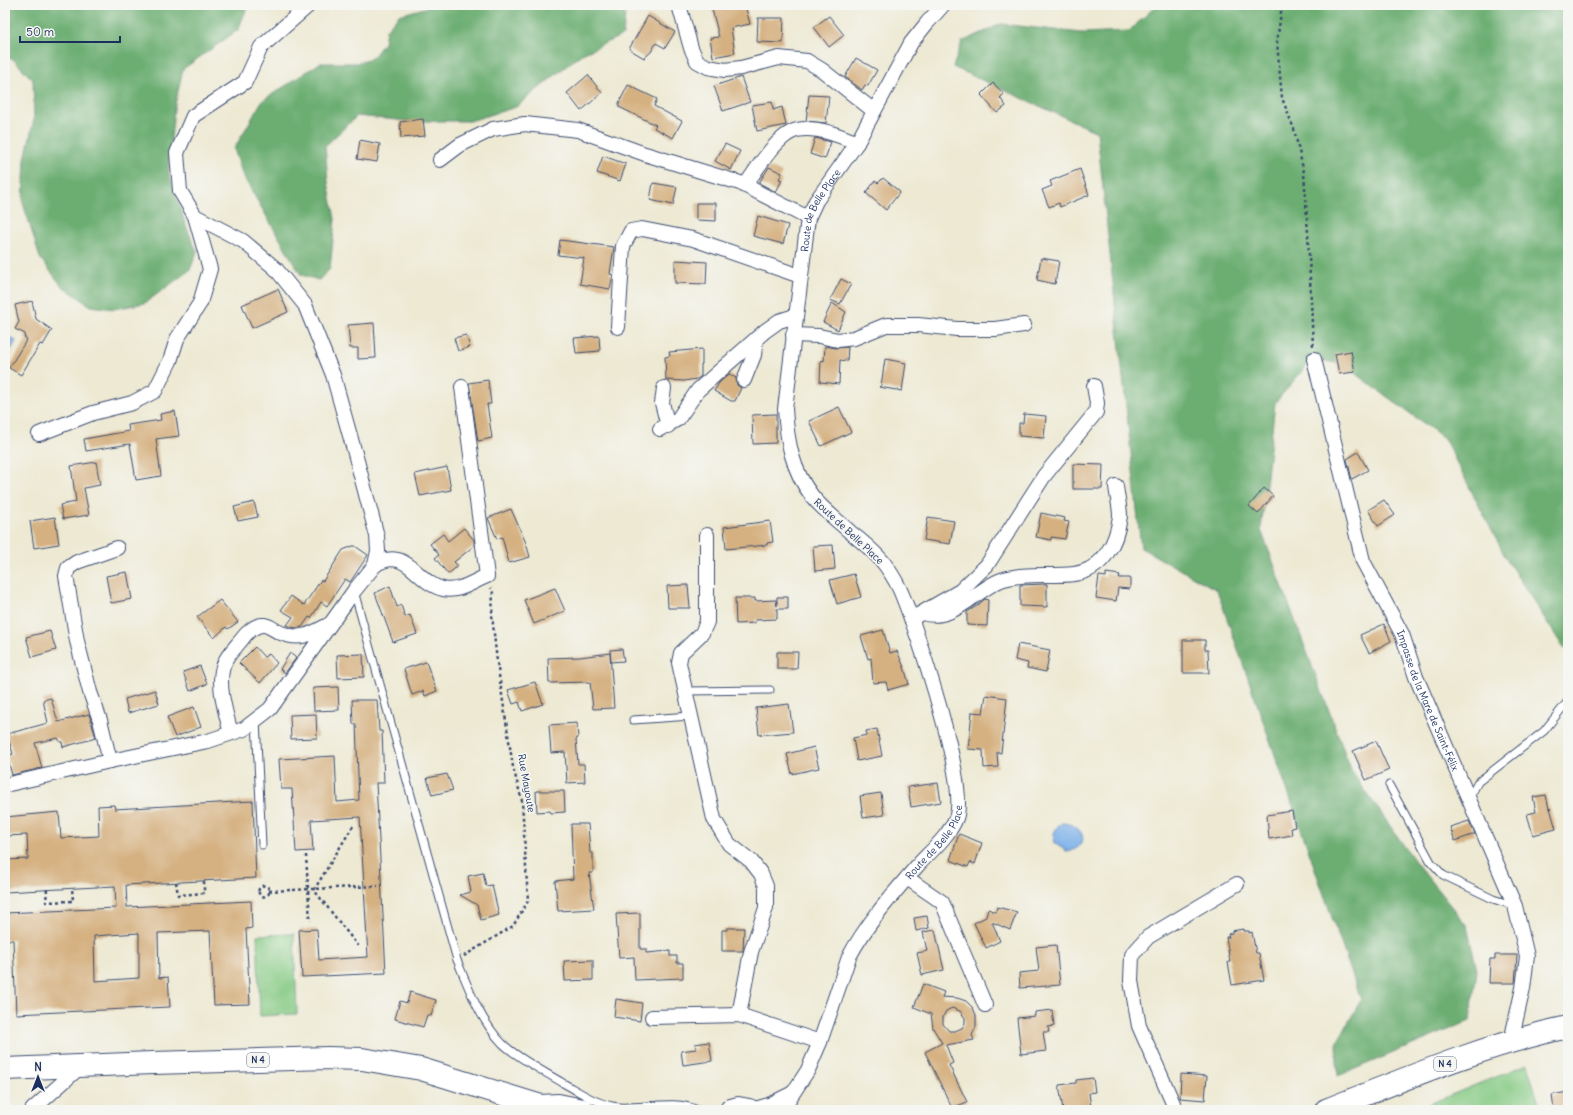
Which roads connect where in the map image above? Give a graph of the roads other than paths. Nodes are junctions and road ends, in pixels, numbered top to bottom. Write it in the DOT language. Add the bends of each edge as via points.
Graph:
graph roads {
  1 [pos="308,5"];
  2 [pos="679,5"];
  3 [pos="943,5"];
  4 [pos="874,111"];
  5 [pos="857,143"];
  6 [pos="440,160"];
  7 [pos="745,186"];
  8 [pos="195,216"];
  9 [pos="808,218"];
  10 [pos="800,276"];
  11 [pos="795,316"];
  12 [pos="1024,324"];
  13 [pos="618,327"];
  14 [pos="793,335"];
  15 [pos="756,339"];
  16 [pos="1314,359"];
  17 [pos="744,380"];
  18 [pos="1094,386"];
  19 [pos="462,387"];
  20 [pos="664,388"];
  21 [pos="39,434"];
  22 [pos="1116,486"];
  23 [pos="707,535"];
  24 [pos="117,548"];
  25 [pos="375,565"];
  26 [pos="354,591"];
  27 [pos="917,616"];
  28 [pos="331,624"];
  29 [pos="770,690"];
  30 [pos="686,691"];
  31 [pos="1568,701"];
  32 [pos="691,716"];
  33 [pos="256,720"];
  34 [pos="633,720"];
  35 [pos="231,733"];
  36 [pos="110,761"];
  37 [pos="5,785"];
  38 [pos="1389,785"];
  39 [pos="1468,801"];
  40 [pos="262,845"];
  41 [pos="907,878"];
  42 [pos="1238,884"];
  43 [pos="1515,906"];
  44 [pos="985,1006"];
  45 [pos="739,1015"];
  46 [pos="652,1017"];
  47 [pos="1568,1028"];
  48 [pos="1511,1041"];
  49 [pos="820,1042"];
  50 [pos="81,1066"];
  51 [pos="5,1069"];
  52 [pos="795,1091"];
  53 [pos="545,1108"];
  54 [pos="32,1110"];
  55 [pos="583,1110"];
  56 [pos="697,1110"];
  57 [pos="731,1110"];
  58 [pos="750,1110"];
  59 [pos="782,1110"];
  60 [pos="1176,1110"];
  61 [pos="1326,1110"];
  1 -- 8 [label="street" via="261,47 245,82 193,116 177,153 180,191"];
  2 -- 4 [label="street" via="697,61 708,67 725,70 741,68 779,58 807,61"];
  3 -- 4 [label="street, Route de Belle Place" via="912,43"];
  4 -- 5 [label="street, Route de Belle Place"];
  5 -- 7 [label="street" via="833,133 795,130 770,150"];
  5 -- 9 [label="street, Route de Belle Place" via="816,201"];
  6 -- 7 [label="street" via="460,145 493,129 525,124 578,130"];
  7 -- 9 [label="street"];
  8 -- 21 [label="street" via="210,269 200,303 177,339 155,392 132,403 93,413"];
  8 -- 25 [label="street" via="243,241 276,269 305,305 333,374 356,457 377,536 378,551"];
  9 -- 10 [label="street, Route de Belle Place"];
  10 -- 11 [label="street, Route de Belle Place"];
  10 -- 13 [label="street" via="692,239 642,229 632,231 623,246"];
  11 -- 14 [label="street, Route de Belle Place"];
  11 -- 15 [label="street" via="779,321"];
  12 -- 14 [label="street" via="995,329 886,325 854,338 838,340"];
  14 -- 27 [label="street, Route de Belle Place" via="785,409 787,434 801,480 818,503 885,564"];
  15 -- 17 [label="street" via="754,355"];
  15 -- 20 [label="street" via="698,390 678,419 664,427"];
  16 -- 39 [label="street, Impasse de la Mare de Saint-Félix" via="1363,561 1402,634 1416,677"];
  18 -- 27 [label="street" via="1096,412 1044,476 987,565 960,591"];
  19 -- 25 [label="street" via="487,576 456,589 443,589 430,583 405,562 394,558"];
  22 -- 27 [label="street" via="1120,516 1110,550 1100,563 1075,574 1015,576 1000,581 952,611 940,615"];
  23 -- 30 [label="street" via="707,622 702,633 682,653 679,663"];
  24 -- 36 [label="street" via="77,562 68,568 66,576 77,641"];
  25 -- 26 [label="street"];
  26 -- 28 [label="street"];
  26 -- 56 [label="lane" via="457,960 480,1012 502,1043 530,1064 592,1100 630,1108 654,1105 684,1106"];
  27 -- 41 [label="street, Route de Belle Place" via="951,752 959,808 949,832"];
  28 -- 33 [label="street" via="270,709"];
  28 -- 35 [label="street" via="298,638 263,625 255,627 244,637 224,664 221,676 222,696"];
  29 -- 30 [label="lane"];
  30 -- 32 [label="street"];
  31 -- 39 [label="lane" via="1544,731 1478,782"];
  32 -- 34 [label="lane"];
  32 -- 45 [label="street" via="714,819 729,844 751,861 766,886 766,908 751,952"];
  33 -- 35 [label="street" via="244,729"];
  33 -- 40 [label="lane"];
  35 -- 36 [label="street" via="208,741"];
  36 -- 37 [label="street"];
  38 -- 43 [label="lane" via="1431,862 1443,875 1493,899"];
  39 -- 43 [label="street, Impasse de la Mare de Saint-Félix"];
  41 -- 44 [label="street" via="942,902"];
  41 -- 49 [label="street, Route de Belle Place" via="853,947"];
  42 -- 60 [label="street" via="1148,937 1132,956 1131,981 1139,1026"];
  43 -- 48 [label="street, Impasse de la Mare de Saint-Félix" via="1527,956"];
  45 -- 46 [label="street"];
  45 -- 49 [label="street"];
  47 -- 48 [label="main road, N 4"];
  48 -- 61 [label="main road, N 4"];
  49 -- 52 [label="street, Route de Belle Place" via="808,1070"];
  50 -- 51 [label="main road, N 4"];
  50 -- 53 [label="main road, N 4" via="362,1058 422,1069"];
  50 -- 54 [label="street"];
  52 -- 58 [label="street, Route de Belle Place" via="780,1101"];
  52 -- 59 [label="street, Route de Belle Place"];
  53 -- 55 [label="main road, N 4" via="558,1105"];
  57 -- 58 [label="main road"];
}
